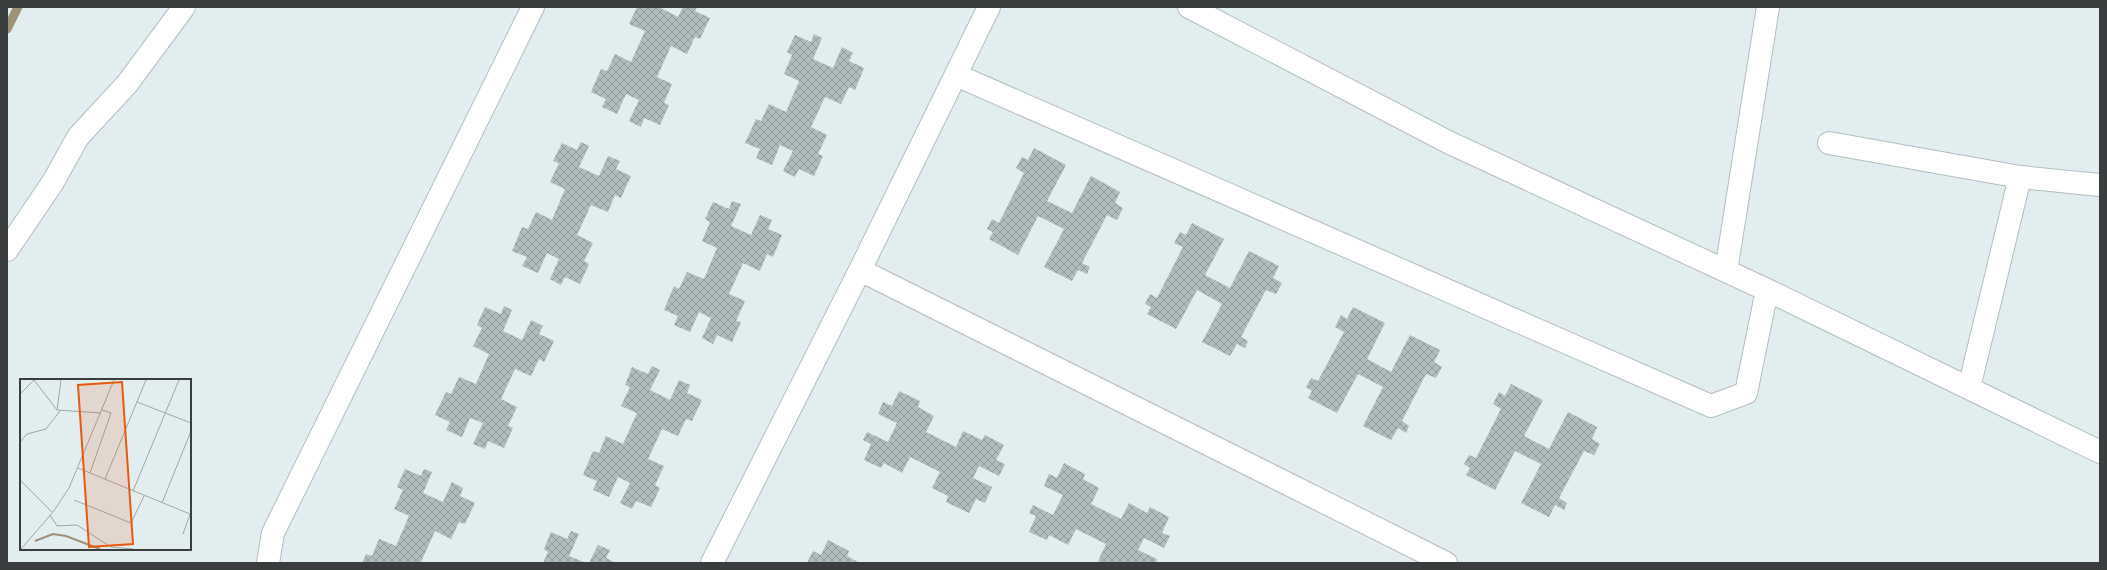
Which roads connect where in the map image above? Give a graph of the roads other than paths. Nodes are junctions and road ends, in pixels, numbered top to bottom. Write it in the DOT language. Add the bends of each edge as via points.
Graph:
graph roads {
  1 [pos="184,7"];
  2 [pos="533,7"];
  3 [pos="989,7"];
  4 [pos="1189,7"];
  5 [pos="1768,7"];
  6 [pos="956,75"];
  7 [pos="1829,143"];
  8 [pos="2020,177"];
  9 [pos="2100,185"];
  10 [pos="7,250"];
  11 [pos="860,270"];
  12 [pos="1726,271"];
  13 [pos="1767,290"];
  14 [pos="1969,388"];
  15 [pos="2100,452"];
  16 [pos="268,563"];
  17 [pos="712,563"];
  18 [pos="1446,563"];
  1 -- 10 [label="street" via="127,84 78,137 53,182"];
  2 -- 16 [label="street" via="273,532"];
  3 -- 6 [label="street"];
  4 -- 12 [label="street" via="1448,142"];
  5 -- 12 [label="street"];
  6 -- 11 [label="street"];
  6 -- 13 [label="street" via="1711,406 1746,393"];
  7 -- 8 [label="street"];
  8 -- 9 [label="street"];
  8 -- 14 [label="street"];
  11 -- 17 [label="street"];
  11 -- 18 [label="street"];
  12 -- 13 [label="street"];
  13 -- 14 [label="street"];
  14 -- 15 [label="street"];
}
